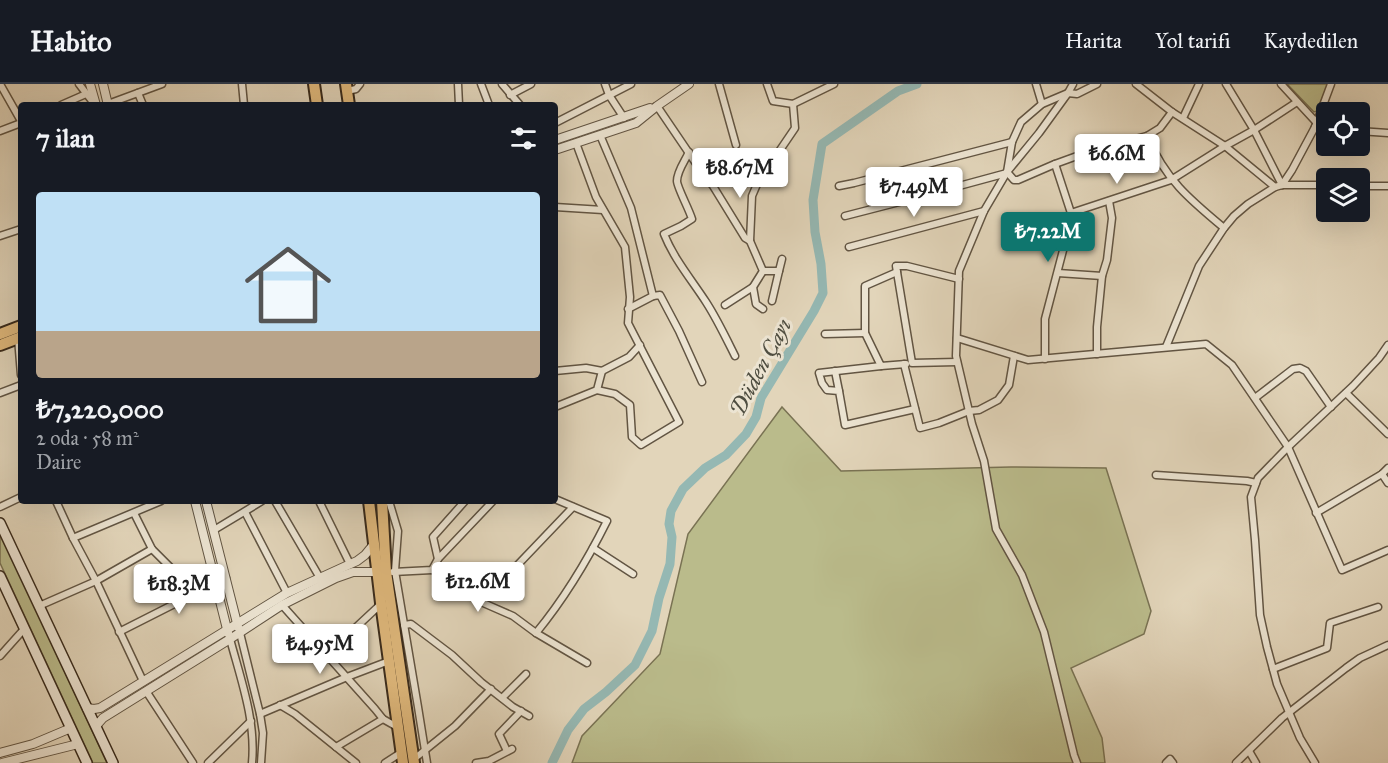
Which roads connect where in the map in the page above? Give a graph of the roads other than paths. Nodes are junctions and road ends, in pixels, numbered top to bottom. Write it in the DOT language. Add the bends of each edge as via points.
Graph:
graph roads {
  1 [pos="0,84"];
  2 [pos="79,84"];
  3 [pos="90,84"];
  4 [pos="103,84"];
  5 [pos="162,84"];
  6 [pos="242,84"];
  7 [pos="314,84"];
  8 [pos="360,84"];
  9 [pos="459,84"];
  10 [pos="481,84"];
  11 [pos="502,84"];
  12 [pos="531,84"];
  13 [pos="605,84"];
  14 [pos="631,84"];
  15 [pos="689,84"];
  16 [pos="719,84"];
  17 [pos="767,84"];
  18 [pos="834,84"];
  19 [pos="1036,84"];
  20 [pos="1073,84"];
  21 [pos="1097,84"];
  22 [pos="1136,84"];
  23 [pos="1199,84"];
  24 [pos="1226,84"];
  25 [pos="1281,84"];
  26 [pos="1331,84"];
  27 [pos="346,87"];
  28 [pos="138,93"];
  29 [pos="1068,93"];
  30 [pos="86,94"];
  31 [pos="510,95"];
  32 [pos="609,95"];
  33 [pos="68,102"];
  34 [pos="93,102"];
  35 [pos="94,102"];
  36 [pos="106,102"];
  37 [pos="114,102"];
  38 [pos="142,102"];
  39 [pos="244,102"];
  40 [pos="317,102"];
  41 [pos="348,102"];
  42 [pos="459,102"];
  43 [pos="488,102"];
  44 [pos="517,102"];
  45 [pos="1297,102"];
  46 [pos="1324,102"];
  47 [pos="794,104"];
  48 [pos="1042,104"];
  49 [pos="657,106"];
  50 [pos="1172,112"];
  51 [pos="18,117"];
  52 [pos="624,118"];
  53 [pos="1183,118"];
  54 [pos="558,121"];
  55 [pos="18,123"];
  56 [pos="1316,124"];
  57 [pos="1254,130"];
  58 [pos="0,131"];
  59 [pos="1370,131"];
  60 [pos="1388,133"];
  61 [pos="600,135"];
  62 [pos="1147,136"];
  63 [pos="558,139"];
  64 [pos="1012,142"];
  65 [pos="576,143"];
  66 [pos="736,145"];
  67 [pos="1225,146"];
  68 [pos="558,149"];
  69 [pos="688,152"];
  70 [pos="1055,164"];
  71 [pos="1007,172"];
  72 [pos="1171,180"];
  73 [pos="1282,185"];
  74 [pos="1316,185"];
  75 [pos="839,186"];
  76 [pos="1370,186"];
  77 [pos="1388,186"];
  78 [pos="1275,187"];
  79 [pos="1109,201"];
  80 [pos="558,207"];
  81 [pos="603,210"];
  82 [pos="984,212"];
  83 [pos="1071,213"];
  84 [pos="845,216"];
  85 [pos="1224,228"];
  86 [pos="18,230"];
  87 [pos="0,236"];
  88 [pos="750,241"];
  89 [pos="849,247"];
  90 [pos="782,259"];
  91 [pos="779,271"];
  92 [pos="763,272"];
  93 [pos="897,272"];
  94 [pos="1058,273"];
  95 [pos="1102,276"];
  96 [pos="959,279"];
  97 [pos="753,288"];
  98 [pos="653,296"];
  99 [pos="772,301"];
  100 [pos="725,305"];
  101 [pos="628,309"];
  102 [pos="763,309"];
  103 [pos="18,327"];
  104 [pos="1,332"];
  105 [pos="865,333"];
  106 [pos="825,334"];
  107 [pos="18,338"];
  108 [pos="957,338"];
  109 [pos="0,345"];
  110 [pos="640,345"];
  111 [pos="1388,345"];
  112 [pos="1166,348"];
  113 [pos="1097,354"];
  114 [pos="735,356"];
  115 [pos="1014,356"];
  116 [pos="1045,359"];
  117 [pos="957,362"];
  118 [pos="912,363"];
  119 [pos="904,364"];
  120 [pos="881,366"];
  121 [pos="558,371"];
  122 [pos="602,371"];
  123 [pos="835,371"];
  124 [pos="702,382"];
  125 [pos="18,386"];
  126 [pos="597,390"];
  127 [pos="839,391"];
  128 [pos="0,393"];
  129 [pos="1346,393"];
  130 [pos="1255,398"];
  131 [pos="558,405"];
  132 [pos="1331,407"];
  133 [pos="915,409"];
  134 [pos="969,411"];
  135 [pos="1388,434"];
  136 [pos="1288,447"];
  137 [pos="1388,468"];
  138 [pos="1382,474"];
  139 [pos="1156,475"];
  140 [pos="1256,483"];
  141 [pos="1388,483"];
  142 [pos="18,498"];
  143 [pos="558,500"];
  144 [pos="57,504"];
  145 [pos="154,504"];
  146 [pos="196,504"];
  147 [pos="207,504"];
  148 [pos="257,504"];
  149 [pos="277,504"];
  150 [pos="320,504"];
  151 [pos="369,504"];
  152 [pos="382,504"];
  153 [pos="390,504"];
  154 [pos="462,504"];
  155 [pos="490,504"];
  156 [pos="0,507"];
  157 [pos="573,507"];
  158 [pos="244,512"];
  159 [pos="134,513"];
  160 [pos="1316,513"];
  161 [pos="0,523"];
  162 [pos="214,530"];
  163 [pos="73,538"];
  164 [pos="374,544"];
  165 [pos="593,548"];
  166 [pos="152,549"];
  167 [pos="1388,550"];
  168 [pos="438,559"];
  169 [pos="350,564"];
  170 [pos="432,570"];
  171 [pos="386,572"];
  172 [pos="633,574"];
  173 [pos="0,576"];
  174 [pos="226,578"];
  175 [pos="320,578"];
  176 [pos="96,581"];
  177 [pos="216,585"];
  178 [pos="287,592"];
  179 [pos="196,593"];
  180 [pos="476,598"];
  181 [pos="381,603"];
  182 [pos="282,605"];
  183 [pos="39,606"];
  184 [pos="1378,607"];
  185 [pos="237,624"];
  186 [pos="404,625"];
  187 [pos="25,628"];
  188 [pos="227,630"];
  189 [pos="352,631"];
  190 [pos="119,632"];
  191 [pos="240,633"];
  192 [pos="536,633"];
  193 [pos="230,639"];
  194 [pos="1388,645"];
  195 [pos="0,656"];
  196 [pos="389,661"];
  197 [pos="587,663"];
  198 [pos="1273,669"];
  199 [pos="526,674"];
  200 [pos="347,677"];
  201 [pos="143,681"];
  202 [pos="490,689"];
  203 [pos="146,691"];
  204 [pos="502,698"];
  205 [pos="280,705"];
  206 [pos="87,708"];
  207 [pos="521,711"];
  208 [pos="1289,713"];
  209 [pos="260,714"];
  210 [pos="529,716"];
  211 [pos="383,719"];
  212 [pos="251,721"];
  213 [pos="96,726"];
  214 [pos="71,728"];
  215 [pos="399,729"];
  216 [pos="78,744"];
  217 [pos="336,747"];
  218 [pos="424,750"];
  219 [pos="1249,751"];
  220 [pos="0,753"];
  221 [pos="408,759"];
  222 [pos="2,763"];
  223 [pos="87,763"];
  224 [pos="113,763"];
  225 [pos="193,763"];
  226 [pos="208,763"];
  227 [pos="252,763"];
  228 [pos="262,763"];
  229 [pos="356,763"];
  230 [pos="385,763"];
  231 [pos="426,763"];
  232 [pos="476,763"];
  233 [pos="1077,763"];
  234 [pos="1166,763"];
  235 [pos="1173,763"];
  236 [pos="1236,763"];
  237 [pos="1256,763"];
  238 [pos="1315,763"];
  1 -- 51 [label="street"];
  2 -- 30 [label="street"];
  3 -- 35 [label="street"];
  4 -- 36 [label="street"];
  5 -- 28 [label="street"];
  6 -- 39 [label="street"];
  7 -- 40 [label="main road"];
  8 -- 27 [label="street" via="356,89"];
  9 -- 42 [label="street"];
  10 -- 43 [label="street"];
  11 -- 31 [label="street"];
  12 -- 31 [label="street"];
  13 -- 32 [label="street"];
  14 -- 32 [label="street"];
  15 -- 49 [label="street"];
  16 -- 66 [label="street"];
  17 -- 47 [label="street" via="773,101"];
  18 -- 47 [label="street"];
  19 -- 48 [label="street"];
  20 -- 29 [label="street"];
  21 -- 29 [label="street" via="1077,94"];
  22 -- 50 [label="street"];
  23 -- 53 [label="street"];
  24 -- 57 [label="street"];
  25 -- 45 [label="street"];
  26 -- 46 [label="street"];
  27 -- 41 [label="main road"];
  28 -- 37 [label="street"];
  28 -- 38 [label="street"];
  29 -- 48 [label="street"];
  29 -- 71 [label="street"];
  30 -- 33 [label="street"];
  30 -- 34 [label="street"];
  31 -- 44 [label="street"];
  32 -- 52 [label="street"];
  32 -- 54 [label="street"];
  45 -- 56 [label="street"];
  45 -- 57 [label="street"];
  47 -- 88 [label="street" via="795,128 764,168 752,196"];
  48 -- 64 [label="street" via="1022,122"];
  49 -- 52 [label="street"];
  49 -- 61 [label="street" via="636,123"];
  49 -- 69 [label="street"];
  50 -- 53 [label="street"];
  50 -- 62 [label="street" via="1160,128"];
  52 -- 63 [label="street"];
  53 -- 67 [label="street"];
  55 -- 58 [label="street"];
  56 -- 73 [label="street"];
  57 -- 67 [label="street"];
  57 -- 73 [label="street"];
  59 -- 60 [label="street"];
  61 -- 65 [label="street"];
  61 -- 98 [label="street" via="631,208"];
  62 -- 70 [label="street"];
  62 -- 72 [label="street"];
  64 -- 71 [label="street"];
  64 -- 75 [label="street"];
  65 -- 68 [label="street"];
  65 -- 81 [label="street"];
  67 -- 72 [label="street"];
  67 -- 78 [label="street"];
  69 -- 88 [label="street"];
  69 -- 114 [label="street" via="677,183 692,219 664,234"];
  70 -- 71 [label="street" via="1018,180"];
  70 -- 83 [label="street"];
  71 -- 82 [label="street"];
  71 -- 84 [label="street"];
  72 -- 79 [label="street"];
  72 -- 85 [label="street"];
  73 -- 74 [label="street"];
  73 -- 78 [label="street"];
  76 -- 77 [label="street"];
  78 -- 85 [label="street" via="1248,204"];
  79 -- 83 [label="street"];
  79 -- 95 [label="street" via="1112,218"];
  80 -- 81 [label="street"];
  81 -- 101 [label="street" via="625,248"];
  82 -- 89 [label="street"];
  82 -- 96 [label="street"];
  83 -- 94 [label="street"];
  85 -- 112 [label="street" via="1198,266"];
  86 -- 87 [label="street"];
  88 -- 92 [label="street"];
  90 -- 91 [label="street"];
  91 -- 92 [label="street"];
  91 -- 99 [label="street"];
  92 -- 97 [label="street"];
  93 -- 96 [label="street" via="896,267 907,266"];
  93 -- 105 [label="street" via="865,286"];
  93 -- 118 [label="street"];
  94 -- 95 [label="street"];
  94 -- 116 [label="street" via="1045,319"];
  95 -- 113 [label="street"];
  96 -- 108 [label="street"];
  97 -- 100 [label="street"];
  97 -- 102 [label="street" via="756,304"];
  98 -- 101 [label="street"];
  98 -- 124 [label="street" via="660,295"];
  101 -- 110 [label="street" via="628,323"];
  103 -- 104 [label="main road"];
  105 -- 106 [label="street"];
  105 -- 120 [label="street"];
  107 -- 109 [label="main road"];
  108 -- 115 [label="street"];
  108 -- 117 [label="street"];
  110 -- 122 [label="street" via="629,357"];
  110 -- 126 [label="street" via="679,422 641,445 632,437 630,405 615,394"];
  111 -- 129 [label="street"];
  112 -- 113 [label="street"];
  112 -- 130 [label="street" via="1206,344 1233,365"];
  113 -- 116 [label="street"];
  115 -- 116 [label="street"];
  115 -- 134 [label="street" via="1009,385 998,400"];
  117 -- 118 [label="street"];
  117 -- 134 [label="street"];
  118 -- 119 [label="street"];
  119 -- 120 [label="street"];
  119 -- 133 [label="street"];
  120 -- 123 [label="street"];
  121 -- 122 [label="street"];
  122 -- 126 [label="street"];
  123 -- 127 [label="street"];
  123 -- 127 [label="street" via="819,373 827,390"];
  125 -- 128 [label="street"];
  126 -- 131 [label="street"];
  127 -- 133 [label="street" via="845,425"];
  129 -- 132 [label="street"];
  129 -- 135 [label="street"];
  130 -- 132 [label="street" via="1293,369 1300,368"];
  130 -- 136 [label="street"];
  132 -- 136 [label="street"];
  133 -- 134 [label="street" via="920,428"];
  134 -- 233 [label="street" via="984,461 996,529 1022,575 1044,632"];
  136 -- 140 [label="street"];
  136 -- 160 [label="street"];
  137 -- 138 [label="street"];
  138 -- 141 [label="street"];
  138 -- 160 [label="street"];
  139 -- 140 [label="street"];
  140 -- 198 [label="street" via="1251,497 1260,615"];
  142 -- 156 [label="street"];
  143 -- 157 [label="street"];
  144 -- 163 [label="street"];
  145 -- 159 [label="street"];
  146 -- 177 [label="street"];
  147 -- 162 [label="street"];
  148 -- 158 [label="street"];
  149 -- 175 [label="street"];
  150 -- 169 [label="street"];
  151 -- 164 [label="main road"];
  152 -- 171 [label="main road"];
  153 -- 171 [label="street" via="398,531"];
  154 -- 168 [label="street" via="433,537"];
  155 -- 168 [label="street"];
  157 -- 165 [label="street" via="607,521"];
  157 -- 180 [label="street" via="510,573"];
  158 -- 162 [label="street"];
  158 -- 178 [label="street"];
  159 -- 163 [label="street"];
  159 -- 166 [label="street"];
  160 -- 167 [label="street" via="1342,570"];
  161 -- 183 [label="main road"];
  162 -- 174 [label="street"];
  163 -- 176 [label="street"];
  164 -- 169 [label="street"];
  164 -- 171 [label="main road"];
  165 -- 172 [label="street"];
  165 -- 192 [label="street"];
  166 -- 176 [label="street"];
  166 -- 179 [label="street"];
  168 -- 170 [label="street"];
  169 -- 175 [label="street"];
  170 -- 171 [label="street"];
  170 -- 180 [label="street" via="448,574"];
  171 -- 181 [label="main road"];
  171 -- 182 [label="street" via="353,572"];
  171 -- 186 [label="street"];
  171 -- 221 [label="main road"];
  173 -- 187 [label="main road"];
  174 -- 177 [label="street"];
  174 -- 185 [label="street"];
  175 -- 178 [label="street"];
  176 -- 183 [label="street"];
  176 -- 190 [label="street"];
  177 -- 179 [label="street"];
  177 -- 188 [label="street"];
  178 -- 185 [label="street"];
  179 -- 190 [label="street"];
  180 -- 192 [label="street" via="513,616"];
  181 -- 189 [label="street"];
  181 -- 196 [label="main road"];
  182 -- 191 [label="street"];
  182 -- 200 [label="street"];
  183 -- 206 [label="main road"];
  184 -- 198 [label="street" via="1330,623 1327,648"];
  185 -- 188 [label="street"];
  185 -- 191 [label="street"];
  186 -- 202 [label="street" via="411,624"];
  186 -- 218 [label="street"];
  187 -- 195 [label="street"];
  187 -- 214 [label="main road"];
  188 -- 193 [label="street"];
  188 -- 201 [label="street"];
  190 -- 201 [label="street"];
  191 -- 193 [label="street"];
  191 -- 209 [label="street"];
  192 -- 197 [label="street"];
  193 -- 203 [label="street"];
  193 -- 212 [label="street"];
  194 -- 208 [label="street" via="1360,658"];
  196 -- 200 [label="street"];
  196 -- 215 [label="main road"];
  198 -- 208 [label="street"];
  199 -- 204 [label="street"];
  200 -- 205 [label="street"];
  200 -- 211 [label="street"];
  201 -- 206 [label="street" via="100,708"];
  202 -- 204 [label="street"];
  202 -- 218 [label="street" via="455,726"];
  203 -- 213 [label="street" via="103,717"];
  203 -- 225 [label="street"];
  204 -- 207 [label="street"];
  205 -- 209 [label="street"];
  205 -- 217 [label="street"];
  206 -- 213 [label="main road"];
  207 -- 210 [label="street"];
  207 -- 232 [label="street" via="499,734 510,750"];
  208 -- 219 [label="street"];
  208 -- 238 [label="street"];
  209 -- 228 [label="street"];
  211 -- 215 [label="street"];
  211 -- 217 [label="street"];
  212 -- 226 [label="street"];
  212 -- 227 [label="street"];
  213 -- 224 [label="main road"];
  214 -- 216 [label="main road"];
  214 -- 220 [label="street"];
  215 -- 221 [label="main road"];
  216 -- 222 [label="street"];
  216 -- 223 [label="main road"];
  217 -- 229 [label="street"];
  218 -- 221 [label="street"];
  218 -- 231 [label="street"];
  219 -- 236 [label="street"];
  219 -- 237 [label="street"];
  221 -- 230 [label="street"];
  234 -- 235 [label="street" via="1170,759"];
}
